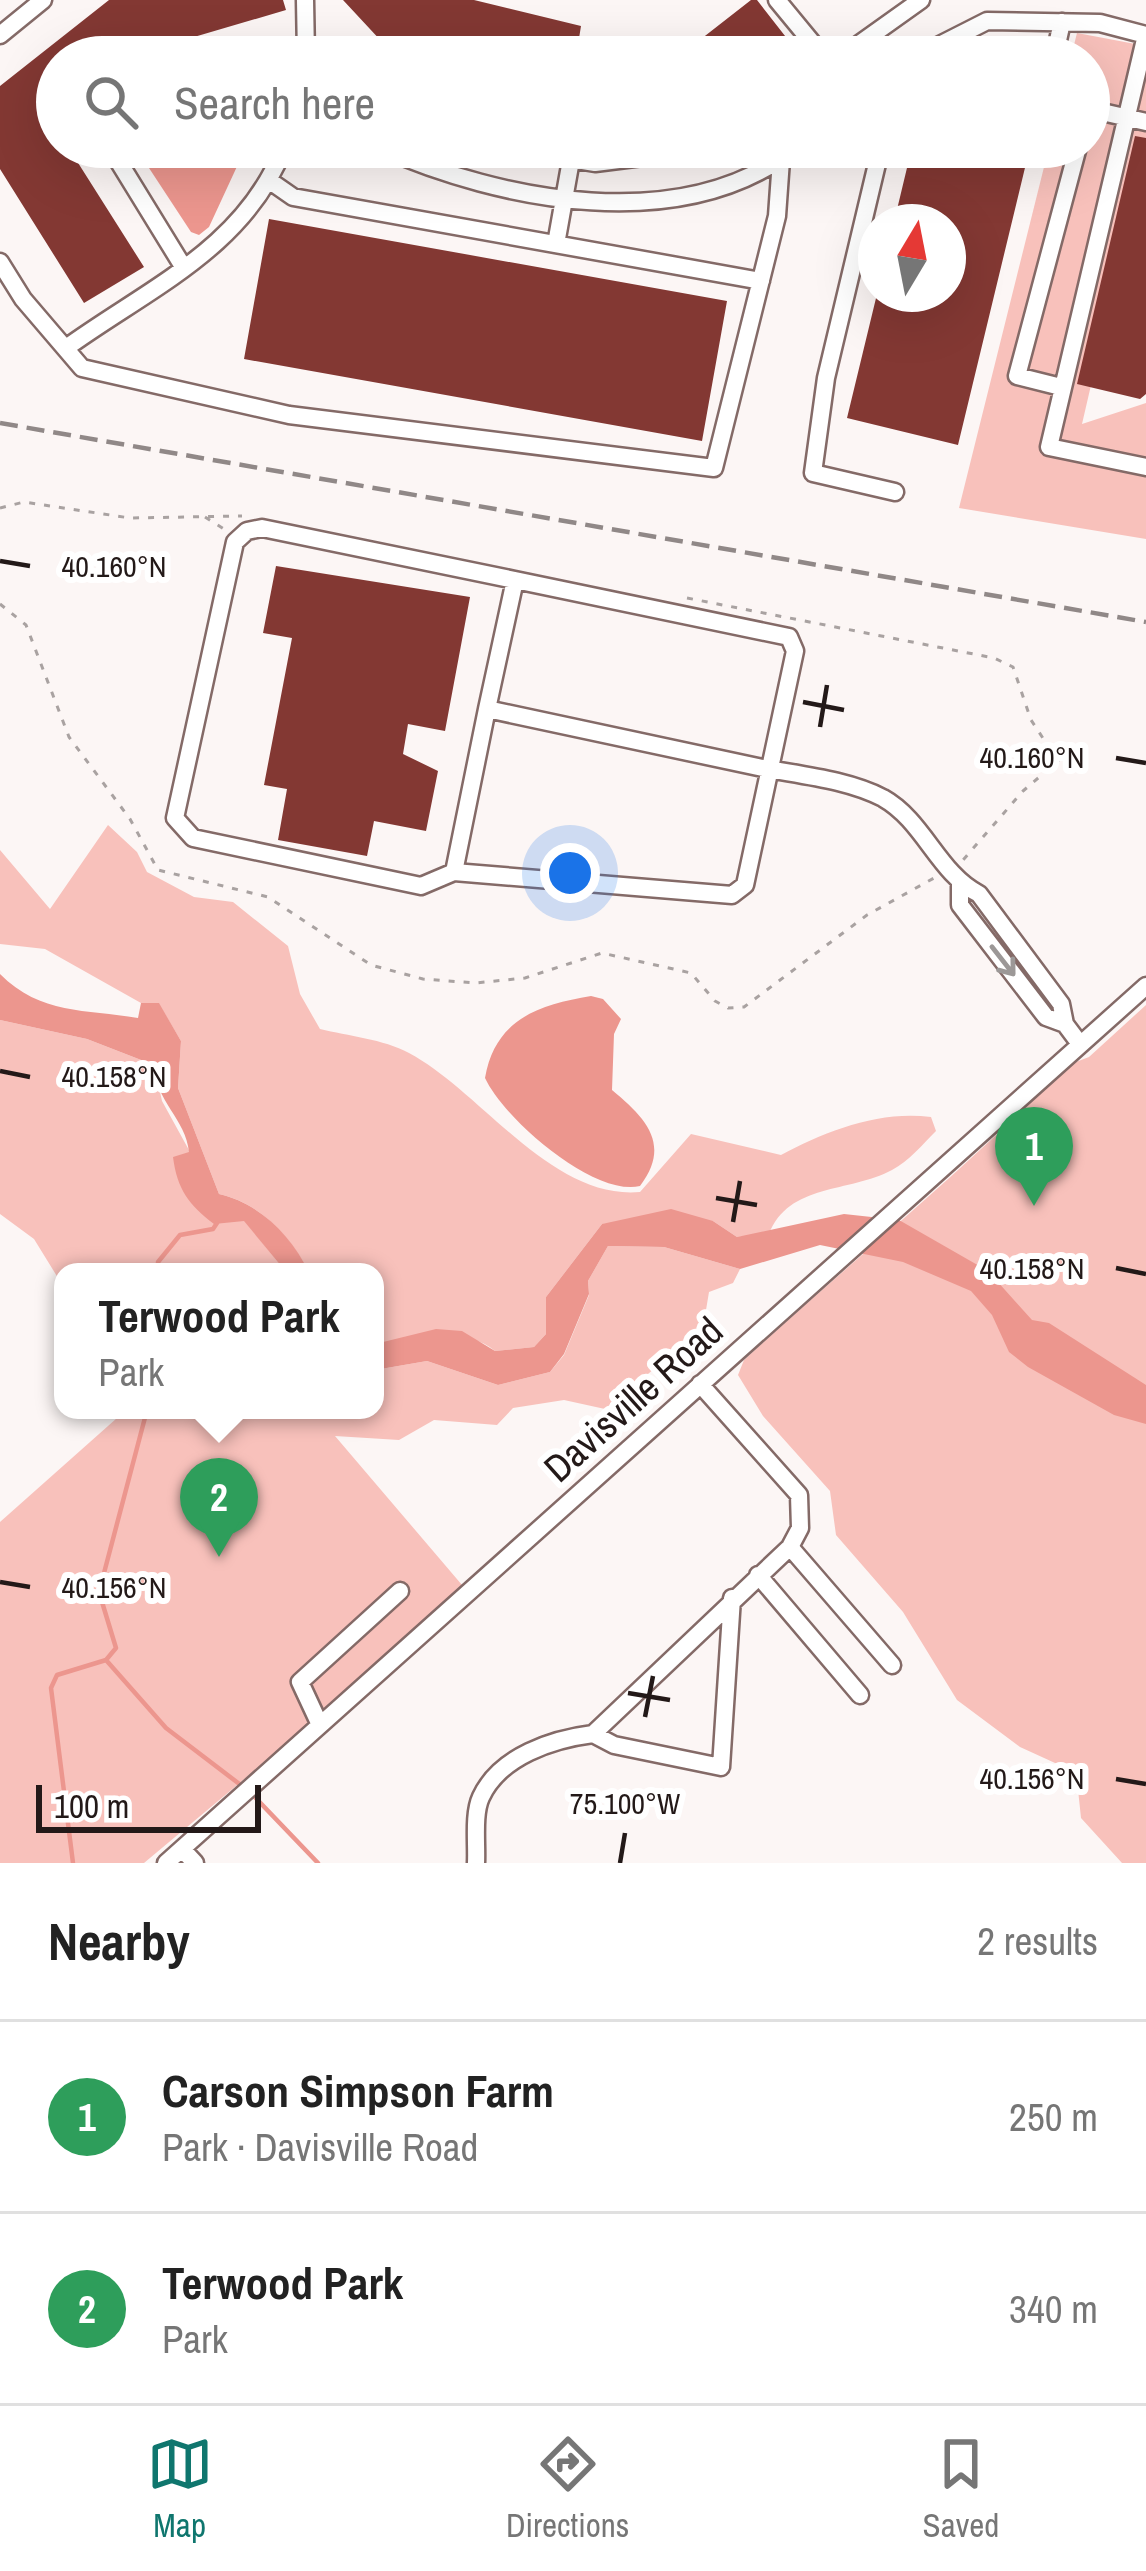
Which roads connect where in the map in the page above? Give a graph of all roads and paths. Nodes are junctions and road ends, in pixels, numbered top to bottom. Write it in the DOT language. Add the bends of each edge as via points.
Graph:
graph roads {
  1 [pos="43,0"];
  2 [pos="305,0"];
  3 [pos="777,0"];
  4 [pos="921,0"];
  5 [pos="1062,22"];
  6 [pos="0,34"];
  7 [pos="1146,35"];
  8 [pos="306,36"];
  9 [pos="807,36"];
  10 [pos="870,36"];
  11 [pos="965,36"];
  12 [pos="1059,36"];
  13 [pos="1141,80"];
  14 [pos="1110,114"];
  15 [pos="1126,117"];
  16 [pos="1146,122"];
  17 [pos="123,168"];
  18 [pos="275,168"];
  19 [pos="428,168"];
  20 [pos="570,168"];
  21 [pos="772,168"];
  22 [pos="780,168"];
  23 [pos="876,168"];
  24 [pos="1072,168"];
  25 [pos="270,181"];
  26 [pos="564,200"];
  27 [pos="556,244"];
  28 [pos="0,262"];
  29 [pos="184,268"];
  30 [pos="761,281"];
  31 [pos="66,348"];
  32 [pos="1061,387"];
  33 [pos="1146,467"];
  34 [pos="895,492"];
  35 [pos="205,517"];
  36 [pos="238,538"];
  37 [pos="515,580"];
  38 [pos="0,604"];
  39 [pos="488,710"];
  40 [pos="770,770"];
  41 [pos="454,872"];
  42 [pos="937,876"];
  43 [pos="1146,986"];
  44 [pos="1080,1044"];
  45 [pos="700,1384"];
  46 [pos="790,1546"];
  47 [pos="758,1575"];
  48 [pos="400,1591"];
  49 [pos="732,1598"];
  50 [pos="892,1665"];
  51 [pos="860,1695"];
  52 [pos="320,1725"];
  53 [pos="593,1734"];
  54 [pos="188,1856"];
  55 [pos="166,1863"];
  56 [pos="476,1863"];
  1 -- 6 [label="street"];
  2 -- 8 [label="street"];
  3 -- 9 [label="street"];
  4 -- 10 [label="street"];
  5 -- 7 [label="street"];
  5 -- 11 [label="street" via="987,21"];
  5 -- 12 [label="street"];
  7 -- 13 [label="street"];
  13 -- 15 [label="street"];
  14 -- 15 [label="street"];
  15 -- 16 [label="street"];
  15 -- 32 [label="street"];
  17 -- 29 [label="street"];
  18 -- 25 [label="street"];
  19 -- 26 [label="street"];
  20 -- 26 [label="street"];
  21 -- 26 [label="street" via="619,204"];
  22 -- 30 [label="street"];
  23 -- 34 [label="street" via="826,378 813,473"];
  24 -- 32 [label="street" via="1017,376"];
  25 -- 27 [label="street" via="293,196"];
  25 -- 29 [label="street" via="223,242"];
  26 -- 27 [label="street"];
  27 -- 30 [label="street"];
  28 -- 31 [label="street"];
  29 -- 31 [label="street"];
  30 -- 31 [label="street" via="714,468 289,416 82,368"];
  32 -- 33 [label="street" via="1049,447"];
  35 -- 36 [label="path"];
  36 -- 37 [label="street" via="262,528"];
  36 -- 41 [label="street" via="176,818 182,830 421,886"];
  37 -- 39 [label="street"];
  37 -- 40 [label="street" via="789,637 795,651"];
  38 -- 42 [label="path" via="26,625 69,737 158,871 268,897 371,965 476,983 525,978 602,953 691,973 715,1001 743,1007 867,915"];
  39 -- 40 [label="street"];
  39 -- 41 [label="street"];
  40 -- 41 [label="street" via="745,886 732,895"];
  40 -- 44 [label="street" via="884,799 909,818 960,884 960,905 1046,1017"];
  43 -- 44 [label="street, Davisville Road"];
  44 -- 45 [label="street, Davisville Road"];
  45 -- 46 [label="street" via="799,1495 802,1517"];
  45 -- 52 [label="street, Davisville Road"];
  46 -- 47 [label="street"];
  46 -- 50 [label="street"];
  47 -- 49 [label="street"];
  47 -- 51 [label="street"];
  48 -- 52 [label="street" via="300,1682"];
  49 -- 53 [label="street"];
  49 -- 53 [label="street" via="721,1767"];
  52 -- 54 [label="street, Davisville Road"];
  53 -- 56 [label="street" via="562,1738 499,1774 479,1798"];
  54 -- 55 [label="street, Davisville Road"];
}
